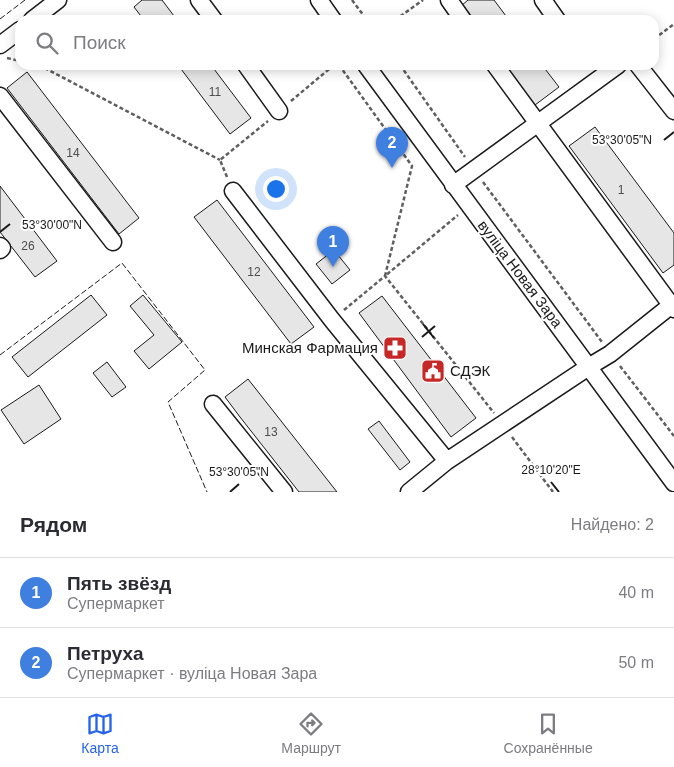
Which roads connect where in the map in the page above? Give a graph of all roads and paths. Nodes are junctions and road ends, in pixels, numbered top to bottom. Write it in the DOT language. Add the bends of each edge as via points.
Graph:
graph roads {
  1 [pos="58,0"];
  2 [pos="199,0"];
  3 [pos="319,0"];
  4 [pos="352,0"];
  5 [pos="423,0"];
  6 [pos="449,0"];
  7 [pos="543,0"];
  8 [pos="38,15"];
  9 [pos="210,15"];
  10 [pos="330,15"];
  11 [pos="363,15"];
  12 [pos="402,15"];
  13 [pos="460,15"];
  14 [pos="554,15"];
  15 [pos="674,24"];
  16 [pos="15,34"];
  17 [pos="659,35"];
  18 [pos="0,45"];
  19 [pos="0,57"];
  20 [pos="15,60"];
  21 [pos="49,70"];
  22 [pos="250,70"];
  23 [pos="328,70"];
  24 [pos="343,70"];
  25 [pos="370,70"];
  26 [pos="404,70"];
  27 [pos="500,70"];
  28 [pos="642,70"];
  29 [pos="595,72"];
  30 [pos="0,96"];
  31 [pos="280,111"];
  32 [pos="674,111"];
  33 [pos="537,122"];
  34 [pos="220,160"];
  35 [pos="474,169"];
  36 [pos="453,185"];
  37 [pos="233,191"];
  38 [pos="469,206"];
  39 [pos="113,242"];
  40 [pos="0,246"];
  41 [pos="0,250"];
  42 [pos="385,276"];
  43 [pos="673,306"];
  44 [pos="332,320"];
  45 [pos="610,354"];
  46 [pos="590,366"];
  47 [pos="214,404"];
  48 [pos="504,425"];
  49 [pos="674,436"];
  50 [pos="447,462"];
  51 [pos="674,483"];
  52 [pos="284,492"];
  53 [pos="409,492"];
  54 [pos="553,492"];
  1 -- 8 [label="street"];
  2 -- 9 [label="street"];
  3 -- 10 [label="street"];
  4 -- 11 [label="path"];
  5 -- 12 [label="path"];
  6 -- 13 [label="street"];
  7 -- 14 [label="street"];
  15 -- 17 [label="path"];
  16 -- 18 [label="street"];
  19 -- 20 [label="path"];
  21 -- 34 [label="path"];
  22 -- 31 [label="street"];
  23 -- 31 [label="path"];
  24 -- 42 [label="path" via="412,166"];
  25 -- 36 [label="street, вуліца Новая Зара"];
  26 -- 35 [label="path"];
  27 -- 33 [label="street"];
  28 -- 32 [label="street"];
  29 -- 33 [label="street"];
  30 -- 39 [label="street"];
  31 -- 34 [label="path"];
  33 -- 35 [label="street"];
  33 -- 43 [label="street"];
  34 -- 37 [label="path"];
  35 -- 36 [label="street"];
  35 -- 45 [label="path"];
  36 -- 38 [label="street, вуліца Новая Зара"];
  37 -- 44 [label="street"];
  38 -- 42 [label="path"];
  38 -- 46 [label="street, вуліца Новая Зара"];
  40 -- 41 [label="street"];
  42 -- 44 [label="path"];
  42 -- 48 [label="path"];
  43 -- 45 [label="street"];
  44 -- 50 [label="street"];
  45 -- 46 [label="street"];
  45 -- 49 [label="path"];
  46 -- 48 [label="street"];
  46 -- 51 [label="street, вуліца Новая Зара"];
  47 -- 52 [label="street"];
  48 -- 50 [label="street"];
  48 -- 54 [label="path"];
  50 -- 53 [label="street"];
}
